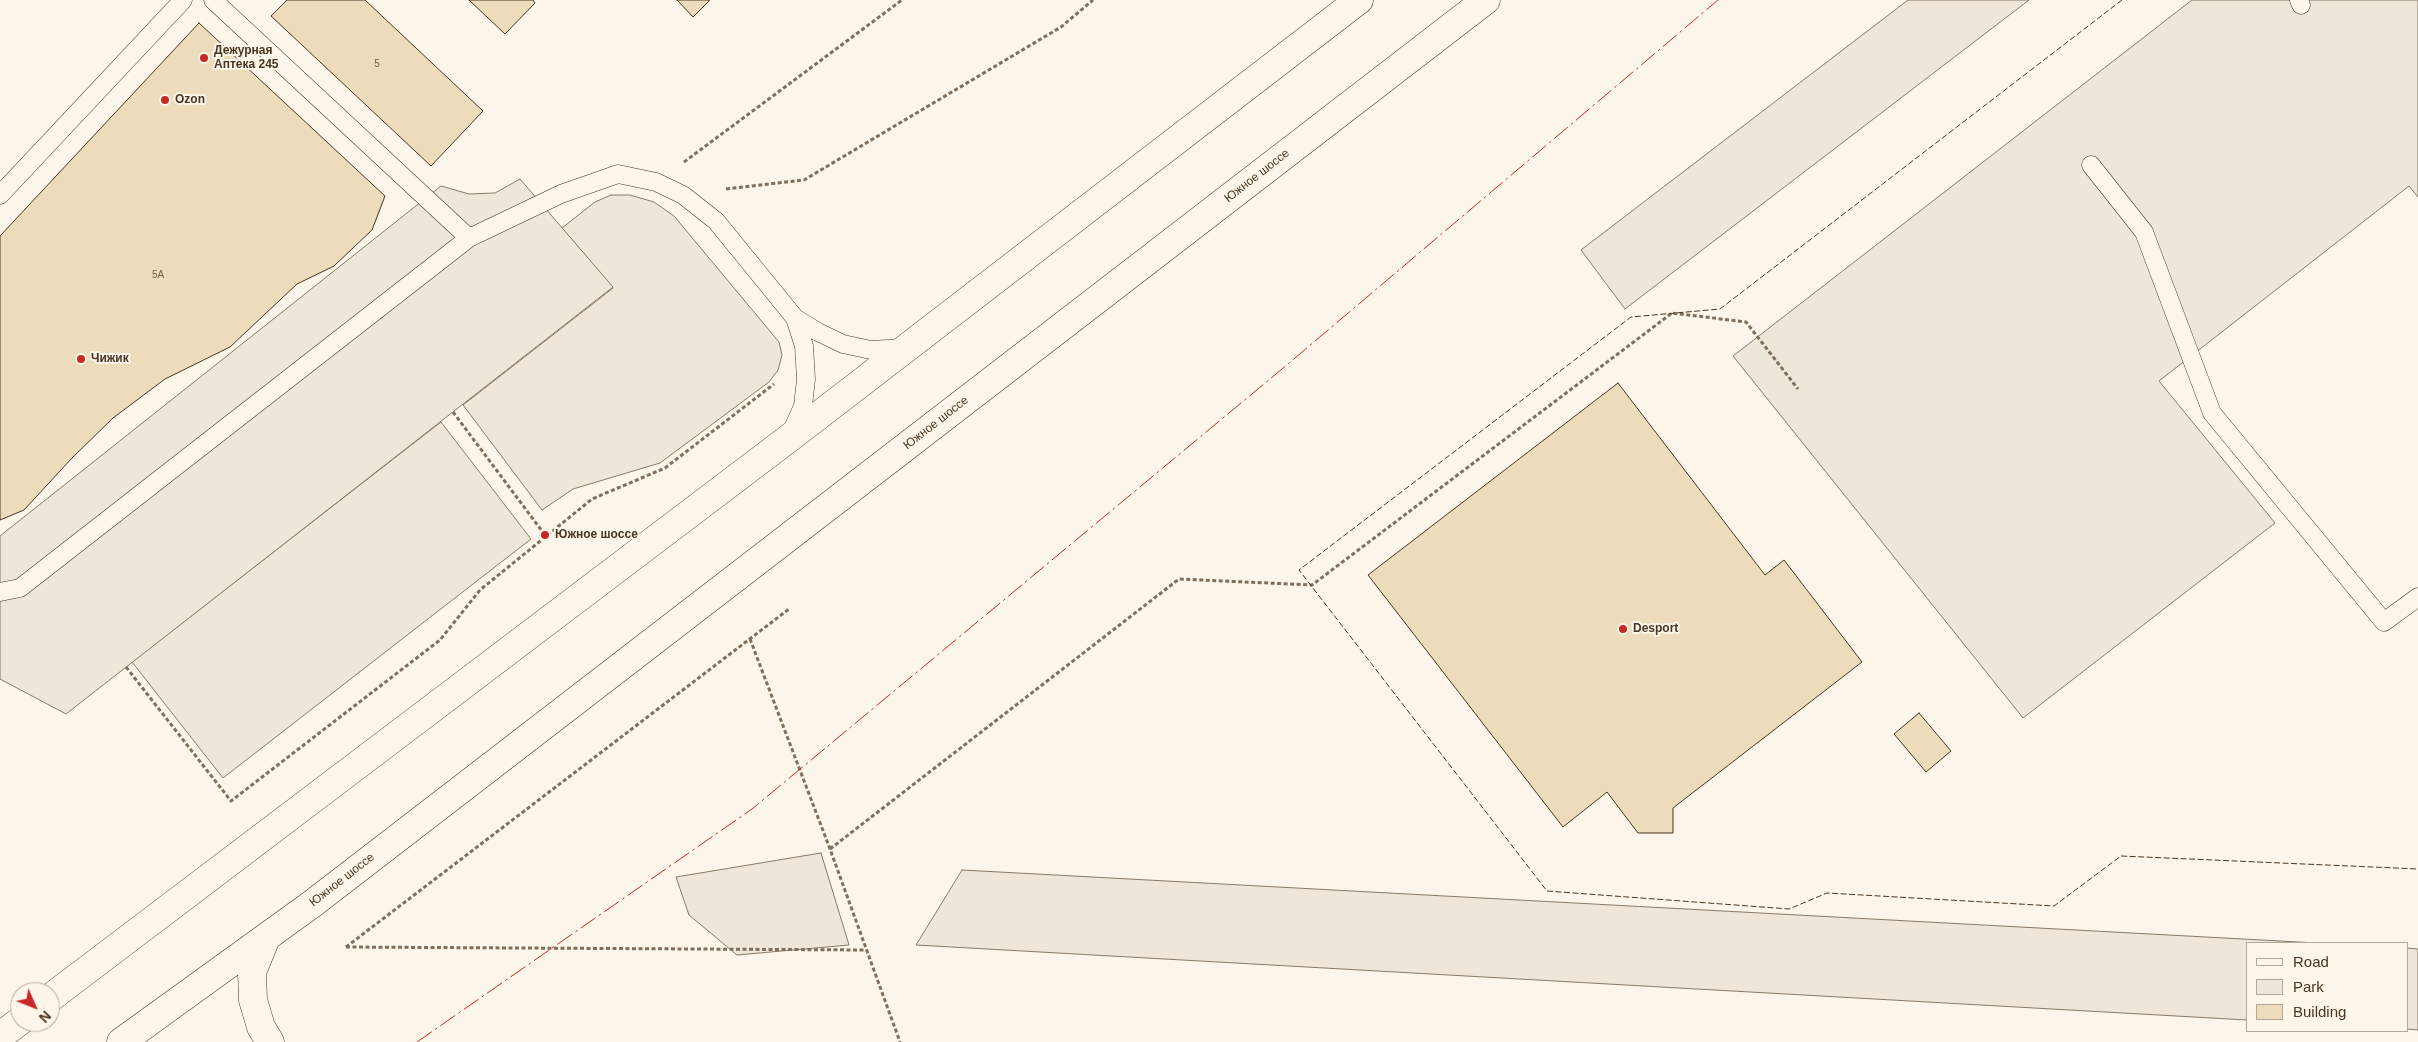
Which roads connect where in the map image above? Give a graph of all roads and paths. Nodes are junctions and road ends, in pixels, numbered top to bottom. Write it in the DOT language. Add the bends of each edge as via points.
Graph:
graph roads {
  1 [pos="183,0"];
  2 [pos="213,0"];
  3 [pos="902,0"];
  4 [pos="1093,0"];
  5 [pos="1359,0"];
  6 [pos="1486,0"];
  7 [pos="2091,165"];
  8 [pos="656,182"];
  9 [pos="0,195"];
  10 [pos="683,195"];
  11 [pos="469,238"];
  12 [pos="795,318"];
  13 [pos="907,348"];
  14 [pos="775,383"];
  15 [pos="1798,389"];
  16 [pos="453,412"];
  17 [pos="788,439"];
  18 [pos="545,535"];
  19 [pos="0,592"];
  20 [pos="2418,598"];
  21 [pos="789,609"];
  22 [pos="750,639"];
  23 [pos="126,667"];
  24 [pos="830,848"];
  25 [pos="266,938"];
  26 [pos="866,950"];
  27 [pos="60,990"];
  28 [pos="121,1042"];
  29 [pos="270,1042"];
  30 [pos="900,1042"];
  1 -- 9 [label="lane"];
  2 -- 11 [label="lane"];
  3 -- 8 [label="path"];
  4 -- 10 [label="path" via="1061,27 804,180"];
  5 -- 13 [label="main road"];
  6 -- 25 [label="main road, Южное шоссе"];
  7 -- 20 [label="lane" via="2144,232 2212,413 2384,622"];
  8 -- 10 [label="lane"];
  8 -- 11 [label="lane" via="618,174 562,194"];
  10 -- 12 [label="lane" via="716,221"];
  11 -- 19 [label="lane" via="20,588"];
  12 -- 13 [label="lane" via="844,344 871,350"];
  12 -- 17 [label="lane" via="804,346 806,379 803,406"];
  13 -- 17 [label="main road"];
  14 -- 18 [label="path" via="665,468 592,499"];
  15 -- 24 [label="path" via="1746,322 1672,313 1312,585 1179,579"];
  16 -- 18 [label="path"];
  17 -- 27 [label="main road"];
  18 -- 23 [label="path" via="480,590 440,640 231,800"];
  21 -- 22 [label="path"];
  22 -- 24 [label="path"];
  22 -- 26 [label="path" via="346,947"];
  24 -- 26 [label="path"];
  25 -- 28 [label="main road, Южное шоссе"];
  25 -- 29 [label="main road" via="252,972 252,1000"];
  26 -- 30 [label="path"];
}
